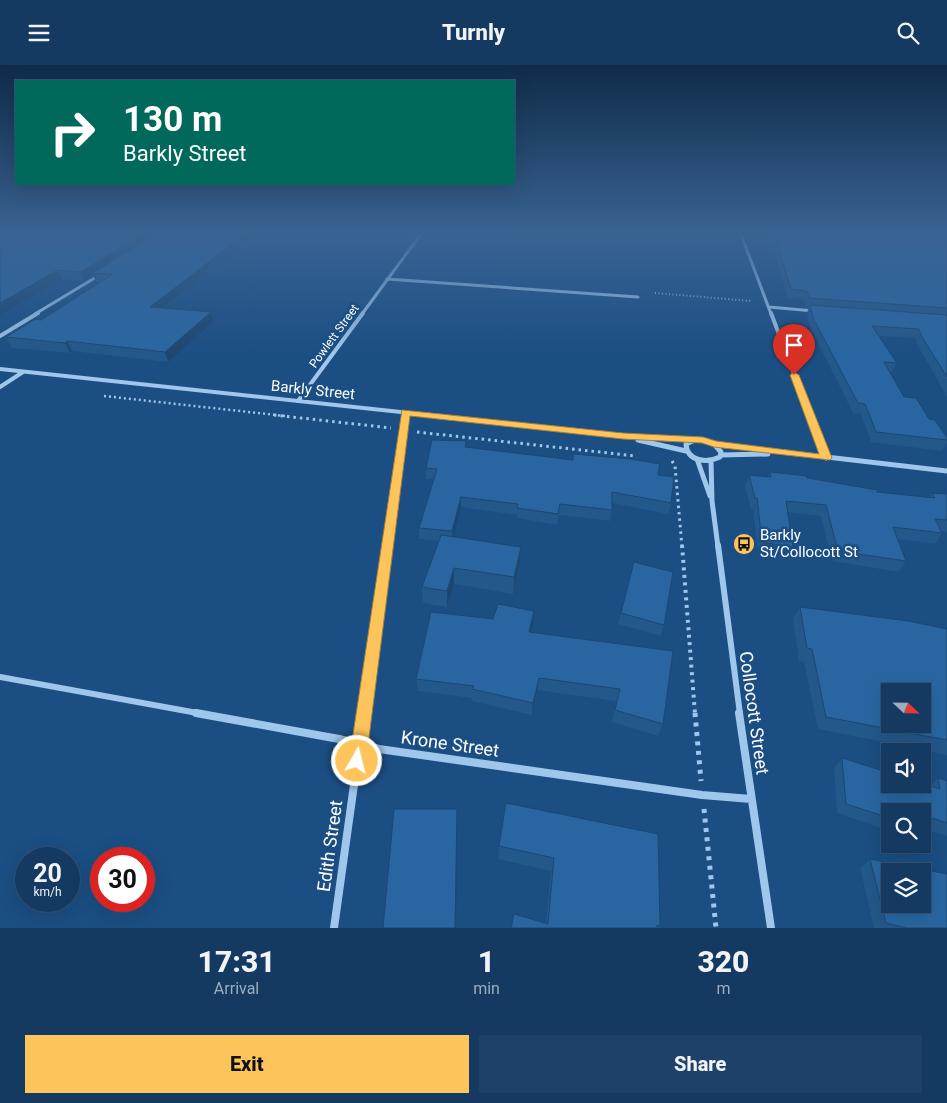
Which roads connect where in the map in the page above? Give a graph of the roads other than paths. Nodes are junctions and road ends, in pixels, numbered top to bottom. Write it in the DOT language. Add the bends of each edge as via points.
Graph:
graph roads {
  1 [pos="391,274"];
  2 [pos="756,274"];
  3 [pos="101,275"];
  4 [pos="388,279"];
  5 [pos="638,297"];
  6 [pos="768,307"];
  7 [pos="823,311"];
  8 [pos="0,336"];
  9 [pos="0,369"];
  10 [pos="23,372"];
  11 [pos="0,387"];
  12 [pos="298,401"];
  13 [pos="405,412"];
  14 [pos="623,436"];
  15 [pos="692,440"];
  16 [pos="714,444"];
  17 [pos="686,451"];
  18 [pos="783,453"];
  19 [pos="721,455"];
  20 [pos="826,458"];
  21 [pos="697,459"];
  22 [pos="711,461"];
  23 [pos="947,471"];
  24 [pos="712,501"];
  25 [pos="0,677"];
  26 [pos="360,743"];
  27 [pos="751,799"];
  28 [pos="334,928"];
  29 [pos="771,928"];
  1 -- 4 [label="street, Powlett Street"];
  2 -- 6 [label="street"];
  3 -- 8 [label="street"];
  4 -- 5 [label="street"];
  4 -- 12 [label="street, Powlett Street"];
  6 -- 7 [label="street"];
  6 -- 20 [label="street"];
  9 -- 10 [label="street, Barkly Street"];
  10 -- 11 [label="street"];
  10 -- 12 [label="street, Barkly Street"];
  12 -- 13 [label="street, Barkly Street"];
  13 -- 14 [label="street, Barkly Street"];
  13 -- 26 [label="street, Edith Street"];
  14 -- 15 [label="street, Barkly Street"];
  14 -- 17 [label="street, Barkly Street"];
  15 -- 16 [label="street, Barkly Street"];
  15 -- 17 [label="street" via="686,445"];
  16 -- 18 [label="street"];
  16 -- 19 [label="street"];
  17 -- 21 [label="street"];
  18 -- 19 [label="street"];
  18 -- 20 [label="street"];
  19 -- 22 [label="street"];
  20 -- 23 [label="street"];
  21 -- 22 [label="street"];
  21 -- 24 [label="street, Collocott Street"];
  22 -- 24 [label="street, Collocott Street"];
  24 -- 27 [label="street, Collocott Street"];
  25 -- 26 [label="street, Krone Street"];
  26 -- 27 [label="street, Krone Street" via="379,749 702,795"];
  26 -- 28 [label="street, Edith Street"];
  27 -- 29 [label="street, Collocott Street"];
}
